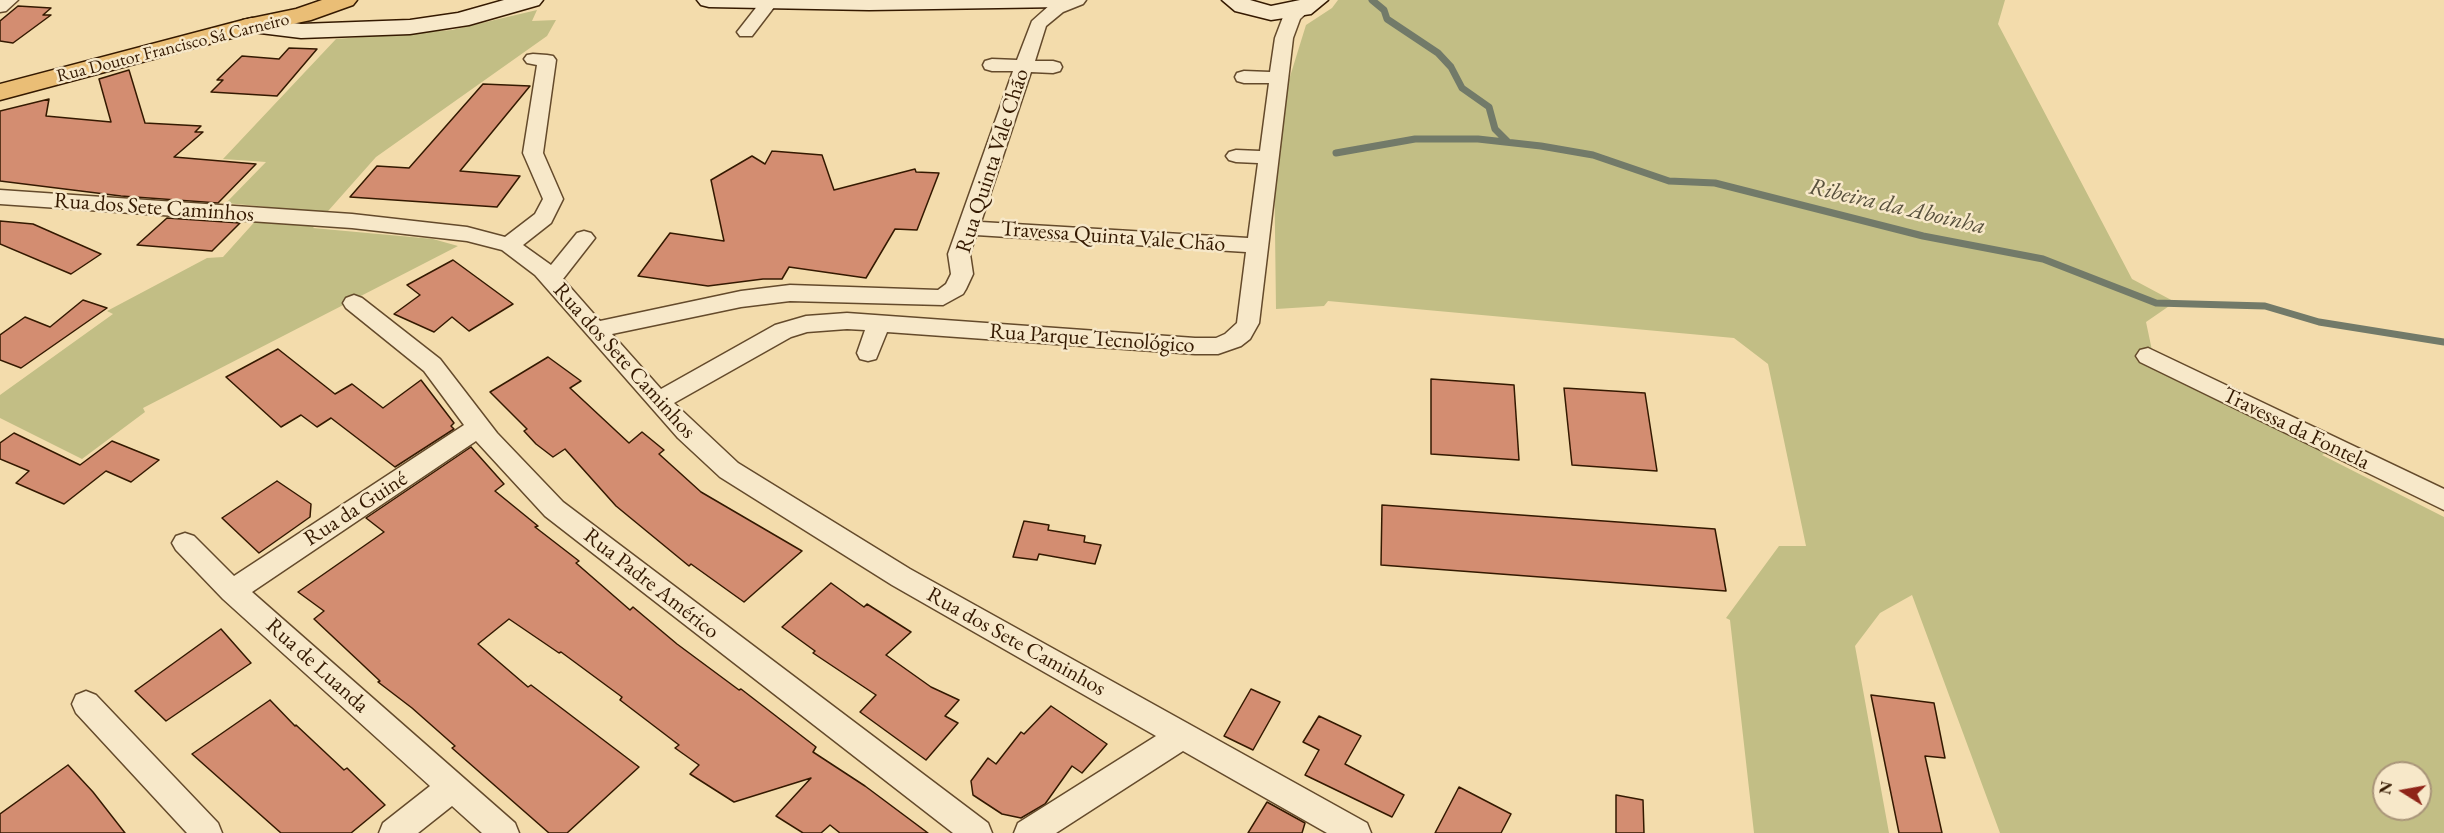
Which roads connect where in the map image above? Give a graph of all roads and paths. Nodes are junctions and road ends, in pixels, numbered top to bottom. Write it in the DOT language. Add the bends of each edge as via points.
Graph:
graph roads {
  1 [pos="9,0"];
  2 [pos="348,0"];
  3 [pos="553,0"];
  4 [pos="709,0"];
  5 [pos="1063,0"];
  6 [pos="1077,0"];
  7 [pos="1234,0"];
  8 [pos="769,2"];
  9 [pos="1000,2"];
  10 [pos="523,3"];
  11 [pos="1309,5"];
  12 [pos="0,7"];
  13 [pos="1256,11"];
  14 [pos="252,25"];
  15 [pos="1038,25"];
  16 [pos="363,30"];
  17 [pos="746,32"];
  18 [pos="1284,38"];
  19 [pos="533,59"];
  20 [pos="992,65"];
  21 [pos="1024,66"];
  22 [pos="1053,68"];
  23 [pos="1244,77"];
  24 [pos="1279,78"];
  25 [pos="0,93"];
  26 [pos="1236,156"];
  27 [pos="1269,158"];
  28 [pos="0,197"];
  29 [pos="968,228"];
  30 [pos="584,238"];
  31 [pos="509,246"];
  32 [pos="1257,246"];
  33 [pos="551,280"];
  34 [pos="354,303"];
  35 [pos="879,324"];
  36 [pos="594,330"];
  37 [pos="868,353"];
  38 [pos="2148,356"];
  39 [pos="659,401"];
  40 [pos="479,427"];
  41 [pos="2444,500"];
  42 [pos="185,543"];
  43 [pos="232,591"];
  44 [pos="86,704"];
  45 [pos="1182,735"];
  46 [pos="452,787"];
  47 [pos="1045,828"];
  48 [pos="207,833"];
  49 [pos="394,833"];
  50 [pos="504,833"];
  51 [pos="977,833"];
  52 [pos="1356,833"];
  1 -- 12 [label="street"];
  2 -- 14 [label="main road, Rua Doutor Francisco Sá Carneiro"];
  2 -- 16 [label="main road" via="335,18 342,26"];
  3 -- 10 [label="main road"];
  4 -- 8 [label="main road"];
  5 -- 9 [label="main road"];
  6 -- 15 [label="street" via="1057,8"];
  7 -- 13 [label="main road"];
  8 -- 9 [label="main road"];
  8 -- 17 [label="street"];
  9 -- 15 [label="street" via="1034,14"];
  10 -- 16 [label="main road" via="439,23"];
  11 -- 13 [label="main road" via="1271,13"];
  11 -- 18 [label="street, Rua Parque Tecnológico" via="1292,17"];
  13 -- 18 [label="street" via="1276,22"];
  14 -- 16 [label="main road" via="301,31"];
  14 -- 25 [label="main road, Rua Doutor Francisco Sá Carneiro"];
  15 -- 21 [label="street, Rua Quinta Vale Chão"];
  18 -- 24 [label="street, Rua Parque Tecnológico"];
  19 -- 31 [label="street" via="547,60 533,153 553,199 544,218"];
  20 -- 21 [label="street"];
  21 -- 22 [label="street"];
  21 -- 29 [label="street, Rua Quinta Vale Chão"];
  23 -- 24 [label="street"];
  24 -- 27 [label="street, Rua Parque Tecnológico"];
  26 -- 27 [label="street"];
  27 -- 32 [label="street, Rua Parque Tecnológico"];
  28 -- 31 [label="street, Rua dos Sete Caminhos" via="352,221 468,234"];
  29 -- 32 [label="street, Travessa Quinta Vale Chão"];
  29 -- 36 [label="street, Rua Quinta Vale Chão" via="959,254 962,274 955,289 943,297 789,293 741,299"];
  30 -- 33 [label="street"];
  31 -- 33 [label="street, Rua dos Sete Caminhos"];
  32 -- 35 [label="street, Rua Parque Tecnológico" via="1248,323 1233,340 1218,346"];
  33 -- 36 [label="street, Rua dos Sete Caminhos"];
  34 -- 40 [label="street, Rua Padre Américo" via="432,365"];
  35 -- 37 [label="street"];
  35 -- 39 [label="street, Rua Parque Tecnológico" via="817,323 783,331"];
  36 -- 39 [label="street, Rua dos Sete Caminhos"];
  38 -- 41 [label="street, Travessa da Fontela"];
  39 -- 45 [label="street, Rua dos Sete Caminhos" via="729,470 901,577"];
  40 -- 43 [label="street, Rua da Guiné"];
  40 -- 51 [label="street, Rua Padre Américo" via="554,509"];
  42 -- 43 [label="street, Rua de Luanda"];
  43 -- 46 [label="street, Rua de Luanda"];
  44 -- 48 [label="street"];
  45 -- 47 [label="street"];
  45 -- 52 [label="street, Rua dos Sete Caminhos"];
  46 -- 49 [label="street"];
  46 -- 50 [label="street, Rua de Luanda"];
}
